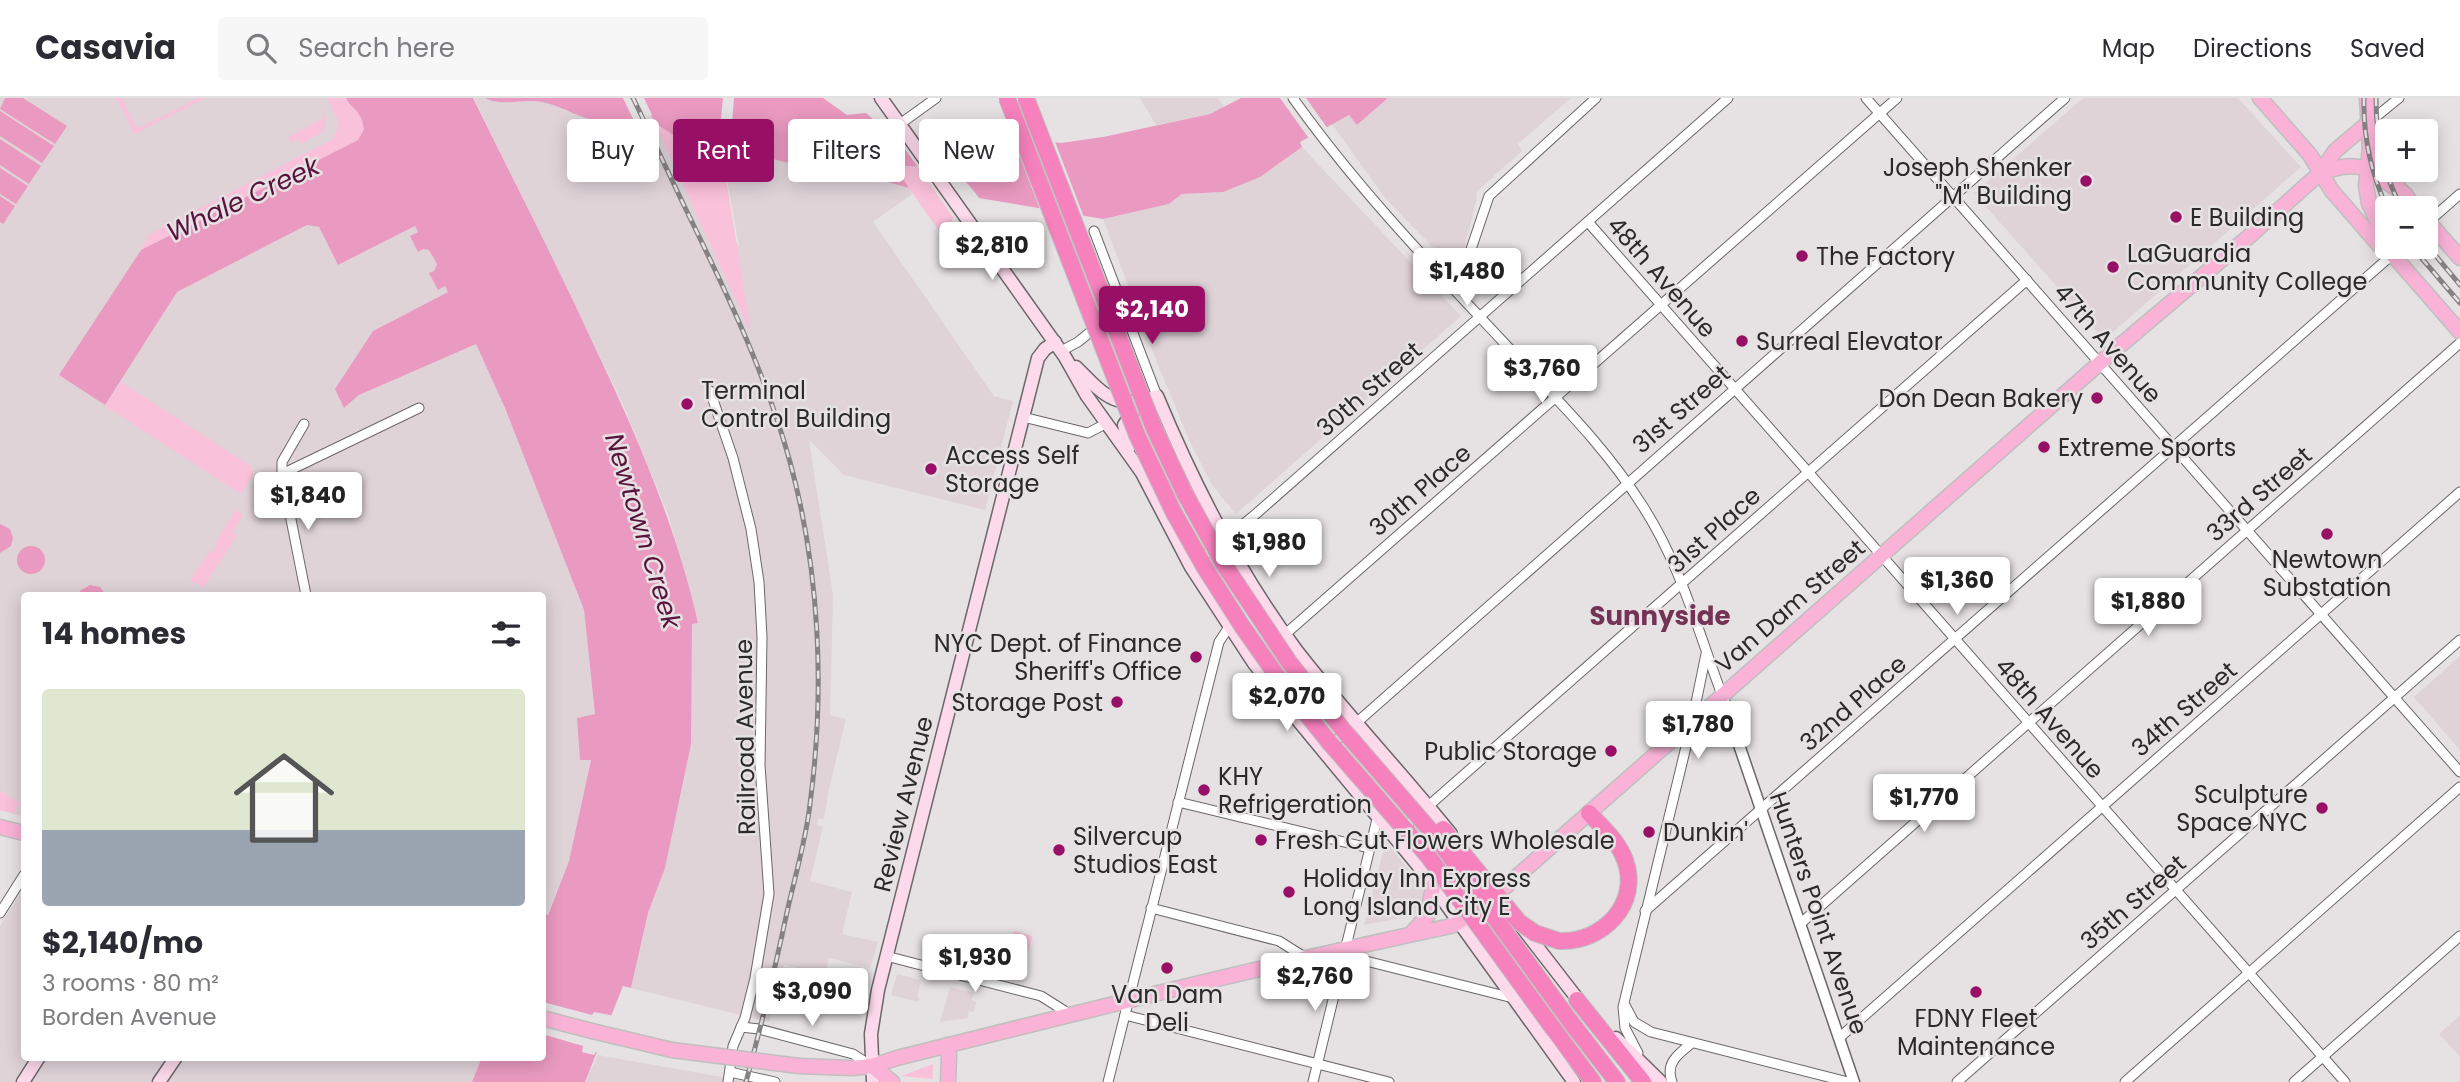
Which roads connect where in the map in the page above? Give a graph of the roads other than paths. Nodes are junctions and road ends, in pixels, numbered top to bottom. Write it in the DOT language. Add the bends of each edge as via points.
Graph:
graph roads {
  1 [pos="881,98"];
  2 [pos="936,98"];
  3 [pos="1007,98"];
  4 [pos="1026,98"];
  5 [pos="1293,98"];
  6 [pos="1596,98"];
  7 [pos="1728,98"];
  8 [pos="1866,98"];
  9 [pos="1896,98"];
  10 [pos="2065,98"];
  11 [pos="2260,98"];
  12 [pos="2367,98"];
  13 [pos="2399,98"];
  14 [pos="1880,113"];
  15 [pos="896,119"];
  16 [pos="905,120"];
  17 [pos="2367,124"];
  18 [pos="905,131"];
  19 [pos="2370,149"];
  20 [pos="2367,169"];
  21 [pos="2320,173"];
  22 [pos="2460,194"];
  23 [pos="2406,195"];
  24 [pos="1953,196"];
  25 [pos="2438,212"];
  26 [pos="2375,215"];
  27 [pos="1588,222"];
  28 [pos="1094,231"];
  29 [pos="2438,235"];
  30 [pos="2375,241"];
  31 [pos="2460,258"];
  32 [pos="2380,259"];
  33 [pos="2401,259"];
  34 [pos="2026,280"];
  35 [pos="1453,288"];
  36 [pos="1661,305"];
  37 [pos="1122,307"];
  38 [pos="1480,317"];
  39 [pos="2460,332"];
  40 [pos="2460,343"];
  41 [pos="1060,350"];
  42 [pos="2100,363"];
  43 [pos="1734,388"];
  44 [pos="710,391"];
  45 [pos="1157,396"];
  46 [pos="1555,397"];
  47 [pos="1141,402"];
  48 [pos="419,408"];
  49 [pos="1023,418"];
  50 [pos="1107,423"];
  51 [pos="304,424"];
  52 [pos="2174,447"];
  53 [pos="1133,460"];
  54 [pos="1809,472"];
  55 [pos="282,474"];
  56 [pos="1628,482"];
  57 [pos="2460,492"];
  58 [pos="2247,531"];
  59 [pos="1226,540"];
  60 [pos="1882,555"];
  61 [pos="1191,567"];
  62 [pos="1682,583"];
  63 [pos="305,592"];
  64 [pos="2321,614"];
  65 [pos="1229,627"];
  66 [pos="1286,634"];
  67 [pos="1955,639"];
  68 [pos="2460,640"];
  69 [pos="1706,652"];
  70 [pos="1253,662"];
  71 [pos="1722,695"];
  72 [pos="2394,697"];
  73 [pos="1692,722"];
  74 [pos="1356,723"];
  75 [pos="2028,723"];
  76 [pos="1324,751"];
  77 [pos="1368,758"];
  78 [pos="2460,772"];
  79 [pos="2460,787"];
  80 [pos="1178,802"];
  81 [pos="1429,806"];
  82 [pos="2102,806"];
  83 [pos="1762,809"];
  84 [pos="1589,813"];
  85 [pos="1378,815"];
  86 [pos="0,827"];
  87 [pos="21,832"];
  88 [pos="1395,836"];
  89 [pos="1369,848"];
  90 [pos="21,880"];
  91 [pos="1433,886"];
  92 [pos="2175,890"];
  93 [pos="1497,894"];
  94 [pos="1151,908"];
  95 [pos="1645,911"];
  96 [pos="0,913"];
  97 [pos="1459,922"];
  98 [pos="1800,924"];
  99 [pos="1410,935"];
  100 [pos="2460,936"];
  101 [pos="1344,949"];
  102 [pos="886,956"];
  103 [pos="1306,958"];
  104 [pos="2249,973"];
  105 [pos="1513,998"];
  106 [pos="1129,1000"];
  107 [pos="1577,1000"];
  108 [pos="1624,1001"];
  109 [pos="1071,1015"];
  110 [pos="1125,1015"];
  111 [pos="546,1019"];
  112 [pos="741,1027"];
  113 [pos="1839,1038"];
  114 [pos="1692,1043"];
  115 [pos="947,1045"];
  116 [pos="2323,1057"];
  117 [pos="36,1061"];
  118 [pos="173,1061"];
  119 [pos="1317,1064"];
  120 [pos="872,1066"];
  121 [pos="729,1077"];
  122 [pos="23,1082"];
  123 [pos="159,1082"];
  124 [pos="775,1082"];
  125 [pos="873,1082"];
  126 [pos="892,1082"];
  127 [pos="948,1082"];
  128 [pos="1108,1082"];
  129 [pos="1312,1082"];
  130 [pos="1389,1082"];
  131 [pos="1574,1082"];
  132 [pos="1593,1082"];
  133 [pos="1618,1082"];
  134 [pos="1643,1082"];
  135 [pos="1661,1082"];
  136 [pos="1672,1082"];
  137 [pos="1848,1082"];
  138 [pos="1854,1082"];
  139 [pos="1957,1082"];
  140 [pos="2125,1082"];
  141 [pos="2294,1082"];
  142 [pos="2345,1082"];
  1 -- 15 [label="main road"];
  2 -- 16 [label="street"];
  3 -- 132 [label="highway, bridge" via="1129,415 1199,558 1284,686 1429,856"];
  4 -- 77 [label="highway, bridge" via="1141,397 1184,492 1268,634"];
  5 -- 35 [label="street, Hunters Point Avenue" via="1375,205"];
  6 -- 35 [label="street" via="1489,196 1462,276"];
  7 -- 27 [label="street, 30th Street"];
  8 -- 14 [label="street, 47th Avenue"];
  9 -- 14 [label="street, 30th Place"];
  10 -- 24 [label="street, 31st Street"];
  11 -- 21 [label="main road"];
  12 -- 17 [label="main road"];
  13 -- 17 [label="street, Van Dam Street"];
  14 -- 24 [label="street, 47th Avenue"];
  14 -- 36 [label="street, 30th Place"];
  17 -- 19 [label="main road"];
  17 -- 21 [label="main road, Van Dam Street" via="2335,151"];
  18 -- 41 [label="main road"];
  19 -- 20 [label="main road"];
  19 -- 23 [label="main road"];
  20 -- 21 [label="main road, Van Dam Street" via="2346,165"];
  20 -- 23 [label="main road"];
  20 -- 26 [label="main road" via="2366,186"];
  21 -- 30 [label="main road"];
  21 -- 42 [label="main road, Van Dam Street"];
  22 -- 25 [label="street"];
  24 -- 34 [label="street, 47th Avenue"];
  24 -- 43 [label="street, 31st Street"];
  27 -- 36 [label="street, 48th Avenue"];
  27 -- 38 [label="street, 30th Street"];
  28 -- 37 [label="street"];
  29 -- 31 [label="main road"];
  32 -- 52 [label="street, 32nd Place"];
  33 -- 39 [label="main road"];
  34 -- 42 [label="street, 47th Avenue"];
  34 -- 54 [label="street, 31st Place"];
  35 -- 38 [label="street, Hunters Point Avenue"];
  36 -- 43 [label="street, 48th Avenue"];
  36 -- 46 [label="street, 30th Place"];
  37 -- 41 [label="street, Review Avenue" via="1078,342"];
  37 -- 45 [label="street"];
  38 -- 46 [label="street, Hunters Point Avenue"];
  38 -- 59 [label="street, 30th Street"];
  40 -- 58 [label="street, 33rd Street"];
  41 -- 47 [label="main road" via="1106,396"];
  41 -- 49 [label="main road, Review Avenue" via="1039,355"];
  41 -- 50 [label="main road"];
  42 -- 52 [label="street, 47th Avenue"];
  42 -- 60 [label="main road, Van Dam Street"];
  43 -- 54 [label="street, 48th Avenue"];
  43 -- 56 [label="street, 31st Street"];
  44 -- 112 [label="street, Railroad Avenue" via="745,506 761,611 760,765 769,894 757,970"];
  45 -- 47 [label="main road"];
  45 -- 59 [label="main road"];
  46 -- 56 [label="street, Hunters Point Avenue"];
  46 -- 66 [label="street, 30th Place"];
  47 -- 50 [label="main road"];
  47 -- 53 [label="main road" via="1124,425"];
  48 -- 55 [label="street"];
  49 -- 50 [label="street" via="1088,433"];
  49 -- 102 [label="main road, Review Avenue"];
  50 -- 53 [label="main road"];
  51 -- 55 [label="street" via="282,462"];
  52 -- 58 [label="street, 47th Avenue"];
  52 -- 67 [label="street, 32nd Place"];
  53 -- 61 [label="main road"];
  54 -- 60 [label="street, 48th Avenue"];
  54 -- 62 [label="street, 31st Place"];
  55 -- 63 [label="street"];
  56 -- 62 [label="street, Hunters Point Avenue"];
  56 -- 74 [label="street, 31st Street"];
  57 -- 64 [label="street, 34th Street"];
  58 -- 64 [label="street, 47th Avenue"];
  58 -- 75 [label="street, 33rd Street"];
  59 -- 61 [label="street, 30th Street"];
  59 -- 66 [label="main road"];
  60 -- 67 [label="street, 48th Avenue"];
  60 -- 71 [label="main road, Van Dam Street"];
  61 -- 65 [label="main road"];
  62 -- 69 [label="street, Hunters Point Avenue"];
  62 -- 81 [label="street, 31st Place"];
  64 -- 72 [label="street, 47th Avenue"];
  64 -- 82 [label="street, 34th Street"];
  65 -- 70 [label="main road"];
  65 -- 80 [label="street" via="1219,642"];
  66 -- 70 [label="street, 30th Place"];
  66 -- 74 [label="main road"];
  67 -- 75 [label="street, 48th Avenue"];
  67 -- 83 [label="street, 32nd Place"];
  68 -- 72 [label="street, 35th Street"];
  69 -- 71 [label="street, Hunters Point Avenue"];
  69 -- 73 [label="street"];
  70 -- 76 [label="main road"];
  71 -- 73 [label="main road, Van Dam Street"];
  71 -- 83 [label="street, Hunters Point Avenue"];
  72 -- 78 [label="street, 47th Avenue"];
  72 -- 92 [label="street, 35th Street"];
  73 -- 84 [label="main road, Van Dam Street"];
  73 -- 95 [label="street"];
  74 -- 76 [label="street, 31st Street"];
  74 -- 81 [label="main road"];
  75 -- 82 [label="street, 48th Avenue"];
  75 -- 98 [label="street, 33rd Street"];
  76 -- 85 [label="main road"];
  77 -- 84 [label="highway, bridge" via="1441,825 1519,922 1559,941 1596,934 1612,921 1627,896 1629,878 1621,850"];
  77 -- 133 [label="highway, bridge" via="1447,851"];
  79 -- 104 [label="street"];
  80 -- 89 [label="street"];
  80 -- 94 [label="street"];
  81 -- 88 [label="street, 31st Place"];
  81 -- 93 [label="main road"];
  82 -- 92 [label="street, 48th Avenue"];
  82 -- 113 [label="street, 34th Street"];
  83 -- 95 [label="street, 32nd Place"];
  83 -- 98 [label="street, Hunters Point Avenue"];
  84 -- 93 [label="main road, Van Dam Street"];
  85 -- 88 [label="main road"];
  85 -- 89 [label="street"];
  86 -- 87 [label="main road"];
  88 -- 91 [label="main road"];
  89 -- 101 [label="street"];
  90 -- 96 [label="street"];
  91 -- 97 [label="main road"];
  91 -- 99 [label="main road" via="1427,915"];
  92 -- 104 [label="street, 48th Avenue"];
  92 -- 139 [label="street, 35th Street"];
  93 -- 97 [label="main road, Van Dam Street"];
  93 -- 107 [label="main road"];
  94 -- 103 [label="street" via="1279,942"];
  94 -- 106 [label="street"];
  95 -- 108 [label="street"];
  97 -- 99 [label="main road, Van Dam Street"];
  97 -- 105 [label="main road"];
  98 -- 113 [label="street, Hunters Point Avenue"];
  99 -- 101 [label="main road, Van Dam Street"];
  100 -- 116 [label="street"];
  101 -- 103 [label="main road, Van Dam Street"];
  101 -- 105 [label="street" via="1366,961"];
  101 -- 119 [label="street"];
  102 -- 109 [label="street" via="1041,996"];
  102 -- 120 [label="main road, Review Avenue" via="873,1013"];
  103 -- 106 [label="main road, Van Dam Street"];
  104 -- 116 [label="street, 48th Avenue"];
  104 -- 140 [label="street"];
  105 -- 131 [label="main road"];
  106 -- 109 [label="main road, Van Dam Street"];
  106 -- 110 [label="street"];
  107 -- 134 [label="highway"];
  107 -- 135 [label="main road"];
  108 -- 114 [label="street" via="1642,1028"];
  108 -- 135 [label="street" via="1627,1034"];
  109 -- 115 [label="main road, Van Dam Street"];
  110 -- 119 [label="street"];
  110 -- 128 [label="street"];
  111 -- 120 [label="main road, Van Dam Street, bridge" via="672,1050 799,1066"];
  112 -- 120 [label="street" via="853,1054"];
  112 -- 121 [label="street, Railroad Avenue"];
  113 -- 138 [label="street, Hunters Point Avenue"];
  114 -- 136 [label="street" via="1672,1062"];
  114 -- 137 [label="street"];
  115 -- 120 [label="main road, Van Dam Street"];
  115 -- 127 [label="main road"];
  116 -- 141 [label="street"];
  116 -- 142 [label="street, 48th Avenue"];
  117 -- 122 [label="main road"];
  118 -- 123 [label="main road"];
  119 -- 129 [label="street"];
  119 -- 130 [label="street"];
  120 -- 125 [label="main road, Review Avenue"];
  120 -- 126 [label="main road"];
  121 -- 124 [label="street"];
}
